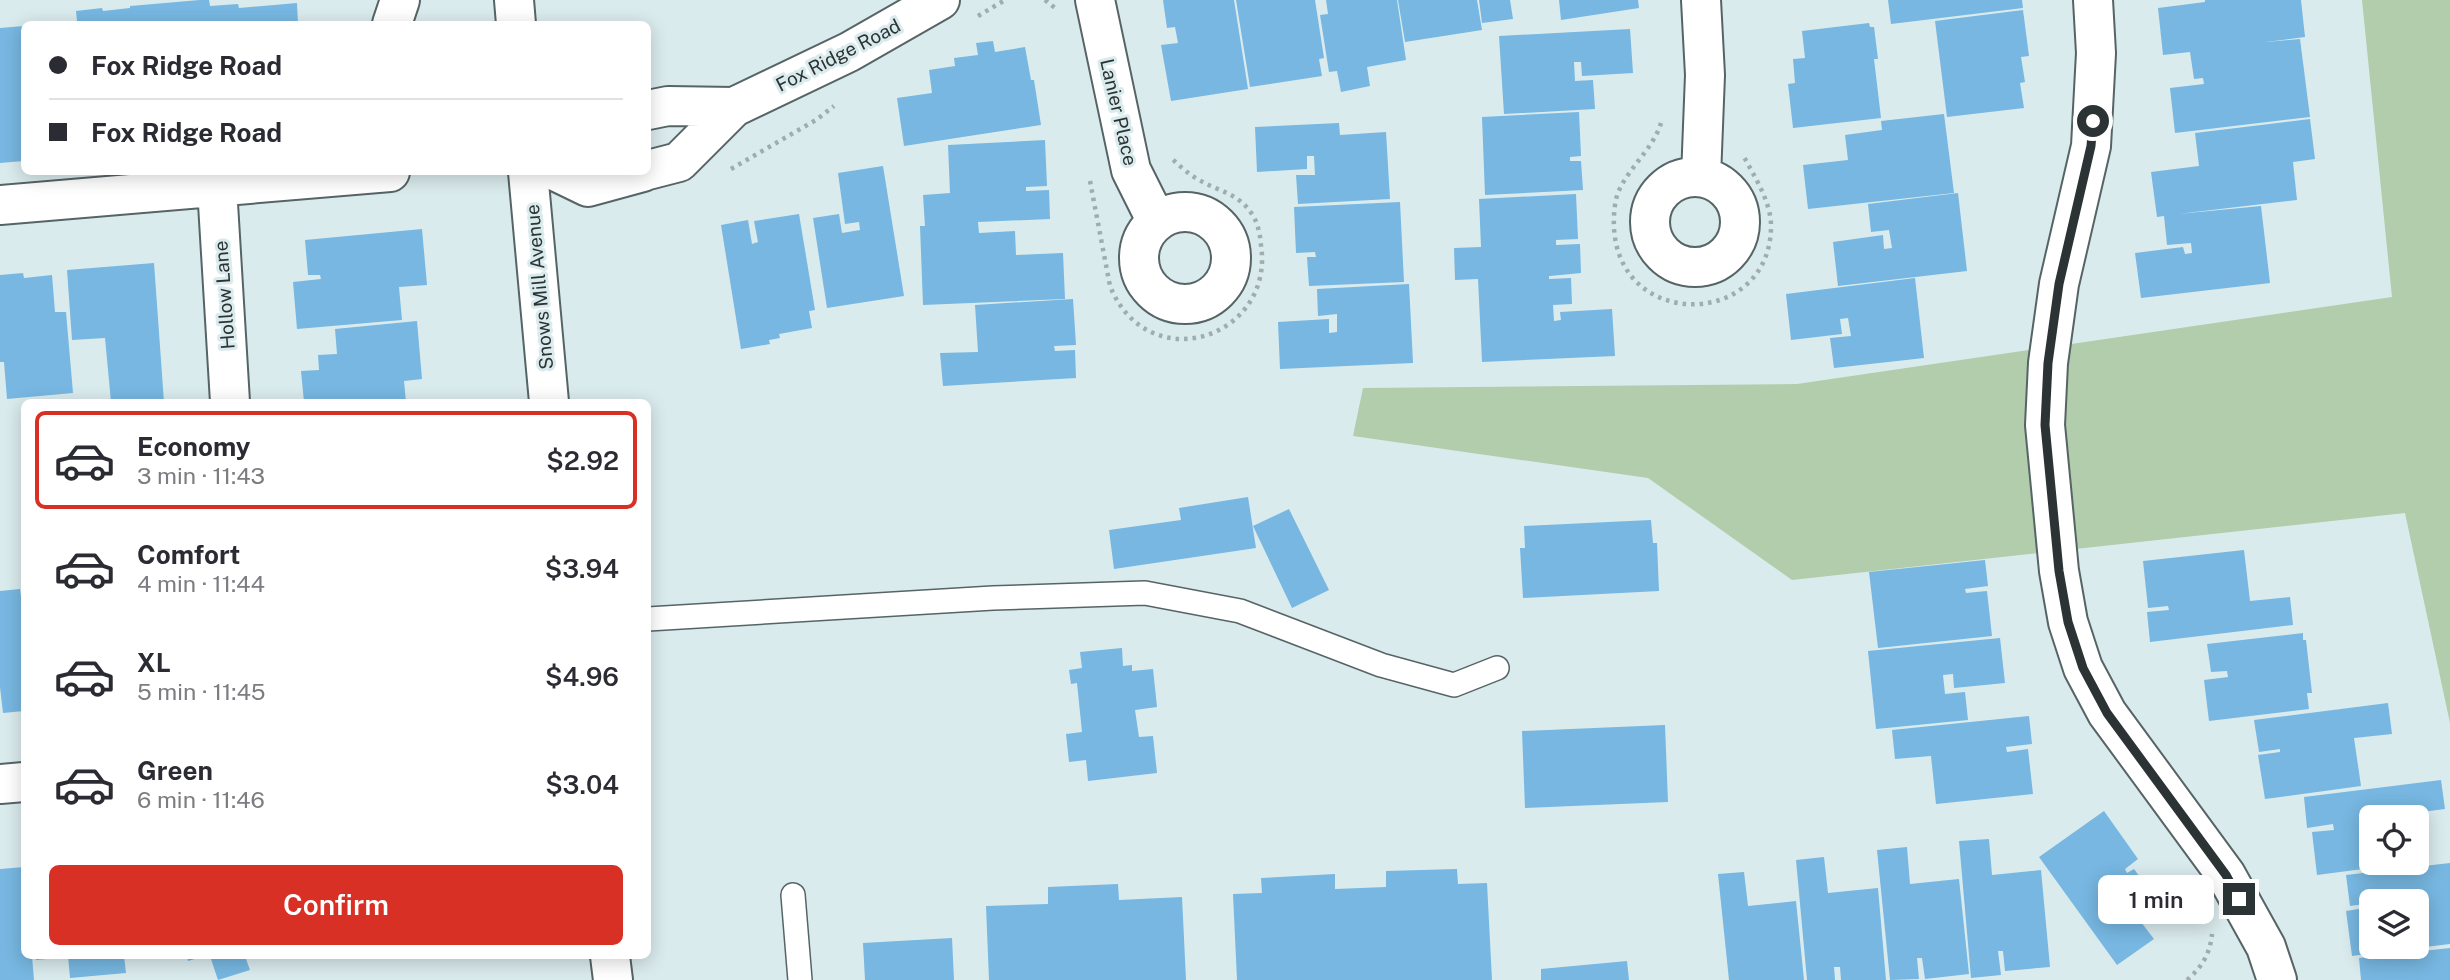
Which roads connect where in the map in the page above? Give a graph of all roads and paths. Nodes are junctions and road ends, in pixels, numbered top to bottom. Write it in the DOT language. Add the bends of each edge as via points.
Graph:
graph roads {
  1 [pos="400,0"];
  2 [pos="514,0"];
  3 [pos="940,0"];
  4 [pos="1095,0"];
  5 [pos="1701,0"];
  6 [pos="2093,0"];
  7 [pos="392,21"];
  8 [pos="516,21"];
  9 [pos="734,107"];
  10 [pos="651,109"];
  11 [pos="651,169"];
  12 [pos="349,175"];
  13 [pos="528,175"];
  14 [pos="563,175"];
  15 [pos="631,175"];
  16 [pos="1701,177"];
  17 [pos="216,187"];
  18 [pos="0,205"];
  19 [pos="1156,220"];
  20 [pos="230,399"];
  21 [pos="549,399"];
  22 [pos="651,619"];
  23 [pos="1497,668"];
  24 [pos="21,782"];
  25 [pos="0,784"];
  26 [pos="793,895"];
  27 [pos="610,959"];
  28 [pos="613,980"];
  29 [pos="800,980"];
  30 [pos="2277,980"];
  1 -- 7 [label="street"];
  2 -- 8 [label="street"];
  3 -- 9 [label="street, Fox Ridge Road" via="849,52"];
  4 -- 19 [label="street, Lanier Place" via="1131,170"];
  5 -- 16 [label="street" via="1705,75"];
  6 -- 30 [label="street" via="2091,146 2059,284 2045,425 2068,622 2083,668 2107,713 2226,875 2266,947"];
  9 -- 10 [label="street, Fox Ridge Road"];
  9 -- 11 [label="street, Fox Ridge Road" via="678,162"];
  12 -- 17 [label="street"];
  13 -- 21 [label="street, Snows Mill Avenue"];
  14 -- 15 [label="street, Fox Ridge Road" via="589,187"];
  17 -- 18 [label="street"];
  17 -- 20 [label="street, Hollow Lane"];
  22 -- 23 [label="lane" via="980,598 1145,593 1240,611 1381,665 1454,685"];
  24 -- 25 [label="street"];
  26 -- 29 [label="lane"];
  27 -- 28 [label="street"];
}
